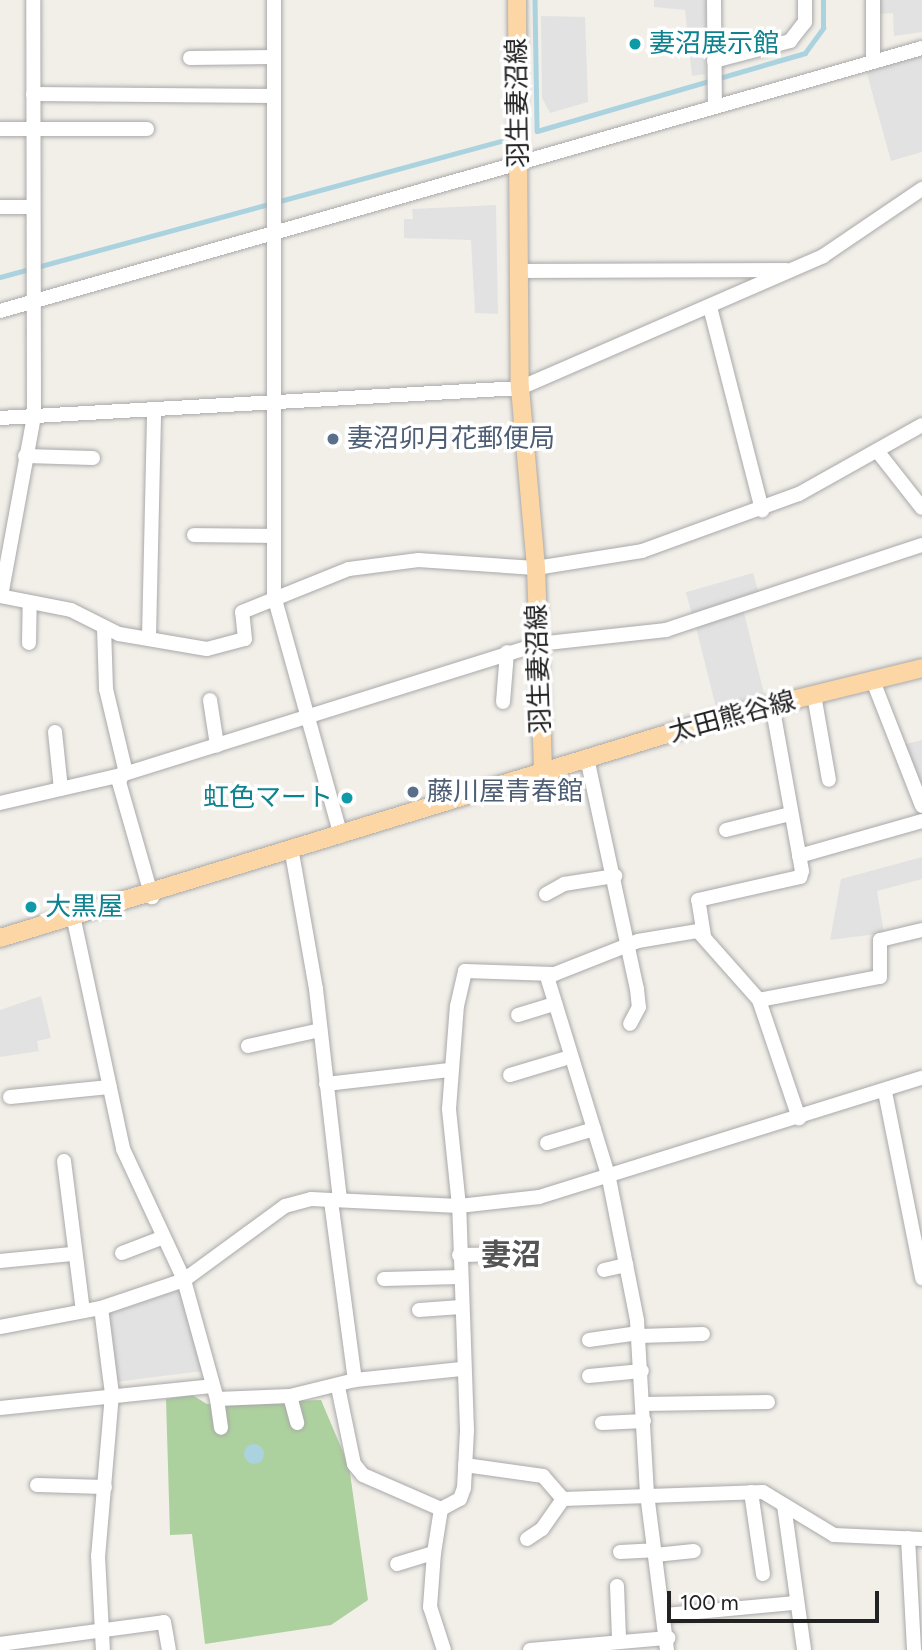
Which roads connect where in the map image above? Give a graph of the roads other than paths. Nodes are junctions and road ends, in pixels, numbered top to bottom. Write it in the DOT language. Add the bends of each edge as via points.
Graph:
graph roads {
  1 [pos="33,0"];
  2 [pos="274,0"];
  3 [pos="517,0"];
  4 [pos="714,0"];
  5 [pos="805,0"];
  6 [pos="873,0"];
  7 [pos="922,48"];
  8 [pos="274,57"];
  9 [pos="190,58"];
  10 [pos="714,61"];
  11 [pos="873,61"];
  12 [pos="33,94"];
  13 [pos="274,96"];
  14 [pos="715,105"];
  15 [pos="0,129"];
  16 [pos="147,129"];
  17 [pos="33,130"];
  18 [pos="519,162"];
  19 [pos="922,189"];
  20 [pos="0,207"];
  21 [pos="33,207"];
  22 [pos="274,233"];
  23 [pos="791,270"];
  24 [pos="521,271"];
  25 [pos="33,302"];
  26 [pos="710,307"];
  27 [pos="0,311"];
  28 [pos="520,388"];
  29 [pos="274,404"];
  30 [pos="153,411"];
  31 [pos="34,416"];
  32 [pos="0,418"];
  33 [pos="922,425"];
  34 [pos="878,452"];
  35 [pos="25,456"];
  36 [pos="93,458"];
  37 [pos="922,508"];
  38 [pos="762,510"];
  39 [pos="194,535"];
  40 [pos="274,536"];
  41 [pos="922,545"];
  42 [pos="536,568"];
  43 [pos="1,596"];
  44 [pos="274,596"];
  45 [pos="30,604"];
  46 [pos="104,628"];
  47 [pos="149,637"];
  48 [pos="29,643"];
  49 [pos="538,643"];
  50 [pos="507,652"];
  51 [pos="922,668"];
  52 [pos="873,681"];
  53 [pos="814,695"];
  54 [pos="209,700"];
  55 [pos="503,702"];
  56 [pos="772,705"];
  57 [pos="309,719"];
  58 [pos="54,732"];
  59 [pos="217,745"];
  60 [pos="587,758"];
  61 [pos="543,771"];
  62 [pos="121,775"];
  63 [pos="829,780"];
  64 [pos="61,789"];
  65 [pos="0,803"];
  66 [pos="922,806"];
  67 [pos="790,814"];
  68 [pos="922,821"];
  69 [pos="726,830"];
  70 [pos="341,836"];
  71 [pos="292,853"];
  72 [pos="799,856"];
  73 [pos="615,876"];
  74 [pos="546,894"];
  75 [pos="152,897"];
  76 [pos="74,920"];
  77 [pos="922,930"];
  78 [pos="704,936"];
  79 [pos="0,939"];
  80 [pos="630,946"];
  81 [pos="554,974"];
  82 [pos="759,1000"];
  83 [pos="555,1004"];
  84 [pos="518,1015"];
  85 [pos="630,1024"];
  86 [pos="320,1030"];
  87 [pos="247,1046"];
  88 [pos="570,1058"];
  89 [pos="449,1070"];
  90 [pos="510,1075"];
  91 [pos="922,1078"];
  92 [pos="326,1084"];
  93 [pos="109,1087"];
  94 [pos="885,1091"];
  95 [pos="10,1097"];
  96 [pos="799,1118"];
  97 [pos="594,1129"];
  98 [pos="547,1143"];
  99 [pos="64,1161"];
  100 [pos="609,1178"];
  101 [pos="336,1201"];
  102 [pos="459,1206"];
  103 [pos="161,1238"];
  104 [pos="122,1253"];
  105 [pos="72,1254"];
  106 [pos="524,1254"];
  107 [pos="459,1255"];
  108 [pos="0,1261"];
  109 [pos="626,1265"];
  110 [pos="604,1270"];
  111 [pos="460,1277"];
  112 [pos="922,1278"];
  113 [pos="384,1279"];
  114 [pos="184,1280"];
  115 [pos="461,1307"];
  116 [pos="101,1308"];
  117 [pos="419,1310"];
  118 [pos="83,1311"];
  119 [pos="0,1327"];
  120 [pos="703,1334"];
  121 [pos="639,1335"];
  122 [pos="589,1340"];
  123 [pos="461,1369"];
  124 [pos="642,1371"];
  125 [pos="589,1376"];
  126 [pos="355,1380"];
  127 [pos="338,1388"];
  128 [pos="215,1393"];
  129 [pos="112,1394"];
  130 [pos="290,1396"];
  131 [pos="768,1402"];
  132 [pos="643,1404"];
  133 [pos="0,1408"];
  134 [pos="644,1421"];
  135 [pos="297,1423"];
  136 [pos="602,1423"];
  137 [pos="221,1428"];
  138 [pos="465,1465"];
  139 [pos="37,1485"];
  140 [pos="105,1487"];
  141 [pos="751,1492"];
  142 [pos="647,1494"];
  143 [pos="563,1499"];
  144 [pos="784,1505"];
  145 [pos="442,1509"];
  146 [pos="527,1539"];
  147 [pos="915,1539"];
  148 [pos="694,1550"];
  149 [pos="620,1552"];
  150 [pos="434,1553"];
  151 [pos="654,1553"];
  152 [pos="397,1563"];
  153 [pos="763,1574"];
  154 [pos="617,1586"];
  155 [pos="795,1603"];
  156 [pos="665,1615"];
  157 [pos="101,1631"];
  158 [pos="619,1639"];
  159 [pos="0,1644"];
  160 [pos="667,1644"];
  161 [pos="47,1645"];
  162 [pos="103,1650"];
  163 [pos="169,1650"];
  164 [pos="444,1650"];
  165 [pos="530,1650"];
  166 [pos="804,1650"];
  167 [pos="914,1650"];
  1 -- 12 [label="street"];
  2 -- 8 [label="street"];
  3 -- 18 [label="main road, 羽生妻沼線"];
  4 -- 10 [label="street"];
  5 -- 10 [label="street" via="805,22 790,41"];
  6 -- 11 [label="street"];
  7 -- 11 [label="street"];
  8 -- 9 [label="street"];
  8 -- 13 [label="street"];
  10 -- 14 [label="street"];
  11 -- 14 [label="street"];
  12 -- 13 [label="street"];
  12 -- 17 [label="street"];
  13 -- 22 [label="street"];
  14 -- 18 [label="street"];
  15 -- 17 [label="street"];
  16 -- 17 [label="street"];
  17 -- 21 [label="street"];
  18 -- 22 [label="street"];
  18 -- 24 [label="main road, 羽生妻沼線"];
  19 -- 23 [label="street" via="865,230"];
  20 -- 21 [label="street"];
  21 -- 25 [label="street"];
  22 -- 25 [label="street"];
  22 -- 29 [label="street"];
  23 -- 24 [label="street"];
  23 -- 26 [label="street"];
  24 -- 28 [label="main road, 羽生妻沼線"];
  25 -- 27 [label="street"];
  25 -- 31 [label="street"];
  26 -- 28 [label="street"];
  26 -- 38 [label="street"];
  28 -- 29 [label="street"];
  28 -- 42 [label="main road, 羽生妻沼線"];
  29 -- 30 [label="street"];
  29 -- 40 [label="street"];
  30 -- 31 [label="street"];
  30 -- 47 [label="street"];
  31 -- 32 [label="street"];
  31 -- 35 [label="street"];
  33 -- 34 [label="street"];
  34 -- 37 [label="street"];
  34 -- 38 [label="street"];
  35 -- 36 [label="street"];
  35 -- 43 [label="street"];
  38 -- 42 [label="street" via="642,551"];
  39 -- 40 [label="street"];
  40 -- 44 [label="street"];
  41 -- 49 [label="street" via="666,630"];
  42 -- 44 [label="street" via="418,560 349,569"];
  42 -- 49 [label="main road, 羽生妻沼線"];
  43 -- 45 [label="street"];
  44 -- 47 [label="street" via="242,612 245,639 197,650"];
  44 -- 57 [label="street"];
  45 -- 46 [label="street" via="71,610"];
  45 -- 48 [label="street"];
  46 -- 47 [label="street"];
  46 -- 62 [label="street" via="106,689 125,769"];
  49 -- 50 [label="street"];
  49 -- 61 [label="main road, 羽生妻沼線"];
  50 -- 55 [label="street"];
  50 -- 57 [label="street"];
  51 -- 52 [label="main road, 太田熊谷線"];
  52 -- 53 [label="main road, 太田熊谷線"];
  52 -- 66 [label="street"];
  53 -- 56 [label="main road, 太田熊谷線"];
  53 -- 63 [label="street"];
  54 -- 59 [label="street"];
  56 -- 60 [label="main road, 太田熊谷線"];
  56 -- 67 [label="street"];
  57 -- 59 [label="street"];
  57 -- 70 [label="street"];
  58 -- 64 [label="street"];
  59 -- 62 [label="street"];
  60 -- 61 [label="main road, 太田熊谷線"];
  60 -- 73 [label="street"];
  61 -- 70 [label="main road, 羽生妻沼線"];
  62 -- 64 [label="street"];
  62 -- 75 [label="street"];
  64 -- 65 [label="street"];
  67 -- 69 [label="street"];
  67 -- 72 [label="street"];
  68 -- 72 [label="street"];
  70 -- 71 [label="main road, 羽生妻沼線"];
  71 -- 75 [label="main road, 羽生妻沼線"];
  71 -- 86 [label="street"];
  72 -- 78 [label="street" via="800,877 698,900"];
  73 -- 74 [label="street" via="564,884"];
  73 -- 80 [label="street"];
  75 -- 76 [label="main road, 羽生妻沼線"];
  76 -- 79 [label="main road, 羽生妻沼線"];
  76 -- 93 [label="street"];
  77 -- 82 [label="street" via="880,940 880,977"];
  78 -- 80 [label="street" via="698,931"];
  78 -- 82 [label="street"];
  80 -- 81 [label="street"];
  80 -- 85 [label="street" via="639,1007"];
  81 -- 83 [label="street" via="547,977"];
  81 -- 89 [label="street" via="465,971"];
  82 -- 96 [label="street"];
  83 -- 84 [label="street"];
  83 -- 88 [label="street"];
  86 -- 87 [label="street"];
  86 -- 92 [label="street"];
  88 -- 90 [label="street"];
  88 -- 97 [label="street"];
  89 -- 92 [label="street"];
  89 -- 102 [label="street"];
  91 -- 94 [label="street"];
  92 -- 101 [label="street"];
  93 -- 95 [label="street"];
  93 -- 103 [label="street" via="123,1149"];
  94 -- 96 [label="street"];
  94 -- 112 [label="street"];
  96 -- 100 [label="street"];
  97 -- 98 [label="street"];
  97 -- 100 [label="street"];
  99 -- 105 [label="street"];
  100 -- 102 [label="street" via="539,1197"];
  100 -- 109 [label="street"];
  101 -- 102 [label="street"];
  101 -- 114 [label="street" via="285,1206"];
  101 -- 126 [label="street"];
  102 -- 107 [label="street"];
  103 -- 104 [label="street"];
  103 -- 114 [label="street"];
  105 -- 108 [label="street"];
  105 -- 118 [label="street"];
  106 -- 107 [label="street"];
  107 -- 111 [label="street"];
  109 -- 110 [label="street"];
  109 -- 121 [label="street"];
  111 -- 113 [label="street"];
  111 -- 115 [label="street"];
  114 -- 116 [label="street"];
  114 -- 128 [label="street"];
  115 -- 117 [label="street"];
  115 -- 123 [label="street"];
  116 -- 118 [label="street"];
  116 -- 129 [label="street"];
  118 -- 119 [label="street"];
  120 -- 121 [label="street"];
  121 -- 122 [label="street"];
  121 -- 124 [label="street"];
  123 -- 126 [label="street"];
  123 -- 138 [label="street"];
  124 -- 125 [label="street"];
  124 -- 132 [label="street"];
  126 -- 127 [label="street"];
  127 -- 130 [label="street"];
  127 -- 145 [label="street" via="354,1464 363,1475"];
  128 -- 129 [label="street"];
  128 -- 130 [label="street"];
  128 -- 137 [label="street"];
  129 -- 133 [label="street"];
  129 -- 140 [label="street"];
  130 -- 135 [label="street"];
  131 -- 132 [label="street"];
  132 -- 134 [label="street"];
  134 -- 136 [label="street"];
  134 -- 142 [label="street"];
  138 -- 143 [label="street" via="543,1476"];
  138 -- 145 [label="street" via="460,1499"];
  139 -- 140 [label="street"];
  140 -- 157 [label="street" via="98,1556"];
  141 -- 142 [label="street"];
  141 -- 144 [label="street" via="771,1494"];
  141 -- 153 [label="street"];
  142 -- 143 [label="street"];
  142 -- 151 [label="street"];
  143 -- 146 [label="street" via="542,1529"];
  144 -- 147 [label="street" via="834,1535"];
  144 -- 155 [label="street"];
  145 -- 150 [label="street"];
  147 -- 167 [label="street"];
  148 -- 151 [label="street"];
  149 -- 151 [label="street"];
  150 -- 152 [label="street"];
  150 -- 164 [label="street" via="430,1607"];
  151 -- 156 [label="street"];
  154 -- 158 [label="street"];
  155 -- 156 [label="street"];
  155 -- 166 [label="street"];
  156 -- 160 [label="street"];
  157 -- 161 [label="street"];
  157 -- 162 [label="street"];
  157 -- 163 [label="street" via="164,1622"];
  158 -- 160 [label="street"];
  158 -- 165 [label="street"];
  159 -- 161 [label="street"];
}
